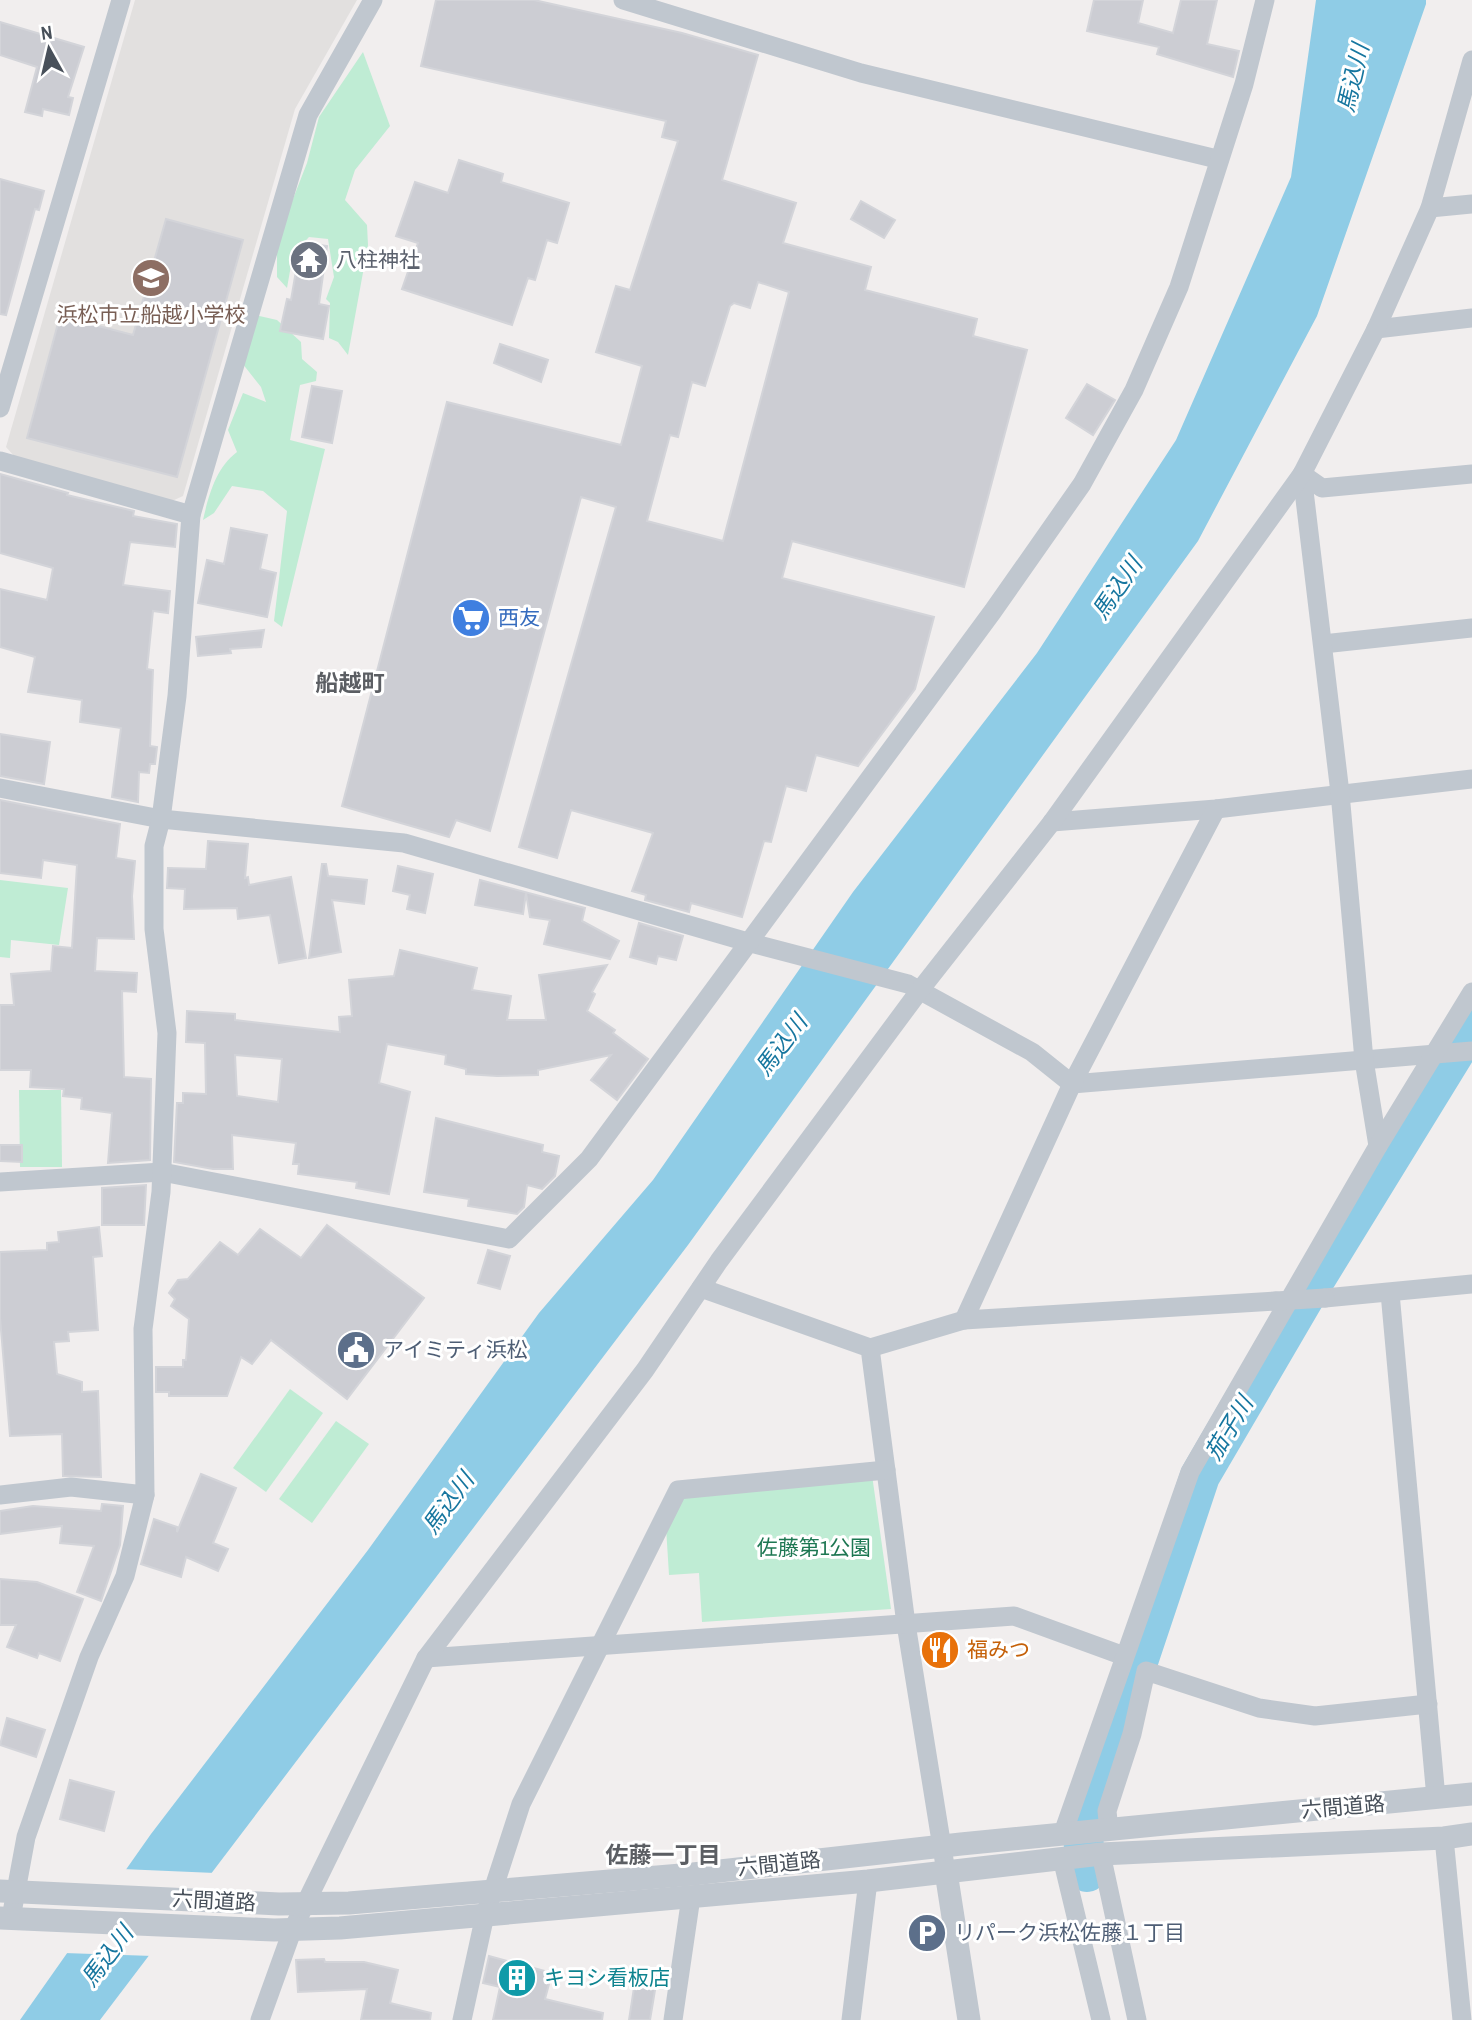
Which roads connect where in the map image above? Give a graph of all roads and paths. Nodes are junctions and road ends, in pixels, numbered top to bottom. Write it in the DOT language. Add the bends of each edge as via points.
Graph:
graph roads {
  1 [pos="121,0"];
  2 [pos="373,0"];
  3 [pos="623,0"];
  4 [pos="1265,0"];
  5 [pos="1472,60"];
  6 [pos="1217,159"];
  7 [pos="1472,204"];
  8 [pos="1430,208"];
  9 [pos="1472,318"];
  10 [pos="1376,329"];
  11 [pos="0,408"];
  12 [pos="0,461"];
  13 [pos="1302,474"];
  14 [pos="1472,474"];
  15 [pos="191,515"];
  16 [pos="1472,628"];
  17 [pos="1323,644"];
  18 [pos="1472,779"];
  19 [pos="0,788"];
  20 [pos="1340,793"];
  21 [pos="1216,809"];
  22 [pos="160,819"];
  23 [pos="1052,822"];
  24 [pos="757,944"];
  25 [pos="914,987"];
  26 [pos="1472,992"];
  27 [pos="1472,1051"];
  28 [pos="1435,1055"];
  29 [pos="1364,1060"];
  30 [pos="1072,1084"];
  31 [pos="1378,1146"];
  32 [pos="162,1172"];
  33 [pos="0,1182"];
  34 [pos="1472,1284"];
  35 [pos="701,1288"];
  36 [pos="1390,1293"];
  37 [pos="964,1320"];
  38 [pos="870,1348"];
  39 [pos="886,1470"];
  40 [pos="0,1495"];
  41 [pos="145,1495"];
  42 [pos="906,1624"];
  43 [pos="603,1645"];
  44 [pos="1124,1656"];
  45 [pos="426,1658"];
  46 [pos="1428,1704"];
  47 [pos="1472,1794"];
  48 [pos="1436,1798"];
  49 [pos="1107,1830"];
  50 [pos="1063,1833"];
  51 [pos="1472,1834"];
  52 [pos="1444,1838"];
  53 [pos="940,1847"];
  54 [pos="1101,1854"];
  55 [pos="1062,1858"];
  56 [pos="946,1872"];
  57 [pos="868,1881"];
  58 [pos="7,1891"];
  59 [pos="492,1892"];
  60 [pos="691,1897"];
  61 [pos="306,1904"];
  62 [pos="485,1915"];
  63 [pos="6,1918"];
  64 [pos="283,1930"];
  65 [pos="260,2020"];
  66 [pos="462,2020"];
  67 [pos="673,2020"];
  68 [pos="850,2020"];
  69 [pos="969,2020"];
  70 [pos="1101,2020"];
  71 [pos="1137,2020"];
  72 [pos="1462,2020"];
  1 -- 11 [label="street"];
  2 -- 15 [label="street" via="308,115"];
  3 -- 6 [label="street" via="861,73"];
  4 -- 6 [label="street" via="1244,84"];
  5 -- 8 [label="street"];
  6 -- 24 [label="street" via="1179,286 1134,390 1082,484"];
  7 -- 8 [label="street"];
  8 -- 10 [label="street"];
  9 -- 10 [label="street"];
  10 -- 13 [label="street"];
  12 -- 15 [label="street"];
  13 -- 14 [label="street" via="1322,488"];
  13 -- 17 [label="street"];
  13 -- 23 [label="street"];
  15 -- 22 [label="street" via="177,696"];
  16 -- 17 [label="street"];
  17 -- 20 [label="street"];
  18 -- 20 [label="street"];
  19 -- 22 [label="street"];
  20 -- 21 [label="street"];
  20 -- 29 [label="street"];
  21 -- 23 [label="street"];
  21 -- 30 [label="street"];
  22 -- 24 [label="street" via="404,843"];
  22 -- 32 [label="street" via="154,846 154,929 167,1033"];
  23 -- 25 [label="street"];
  24 -- 25 [label="street"];
  24 -- 32 [label="street" via="589,1159 509,1239"];
  25 -- 30 [label="street" via="1032,1052"];
  25 -- 35 [label="street"];
  26 -- 28 [label="street"];
  27 -- 28 [label="street"];
  28 -- 29 [label="street"];
  28 -- 31 [label="street"];
  29 -- 30 [label="street"];
  29 -- 31 [label="street"];
  30 -- 37 [label="street"];
  31 -- 44 [label="street" via="1190,1472"];
  32 -- 33 [label="street"];
  32 -- 41 [label="street" via="143,1329"];
  34 -- 36 [label="street"];
  35 -- 38 [label="street"];
  35 -- 45 [label="street" via="645,1370"];
  36 -- 37 [label="street, bridge"];
  36 -- 46 [label="street"];
  37 -- 38 [label="street"];
  38 -- 39 [label="street"];
  39 -- 42 [label="street"];
  39 -- 43 [label="street" via="678,1490"];
  40 -- 41 [label="street" via="71,1487"];
  41 -- 58 [label="street" via="125,1576 89,1657"];
  42 -- 43 [label="street"];
  42 -- 44 [label="street" via="1014,1616"];
  42 -- 53 [label="street"];
  43 -- 45 [label="street"];
  43 -- 59 [label="street" via="521,1804"];
  44 -- 50 [label="street"];
  45 -- 61 [label="street"];
  46 -- 48 [label="street"];
  46 -- 49 [label="street" via="1315,1716 1259,1708 1146,1671 1110,1800"];
  47 -- 48 [label="street, 六間道路"];
  48 -- 49 [label="street, 六間道路"];
  49 -- 50 [label="street, 六間道路"];
  50 -- 53 [label="street, 六間道路"];
  51 -- 52 [label="street, 六間道路"];
  52 -- 54 [label="street, 六間道路"];
  52 -- 72 [label="street"];
  53 -- 56 [label="street"];
  53 -- 59 [label="street, 六間道路"];
  54 -- 55 [label="street, 六間道路"];
  54 -- 71 [label="street"];
  55 -- 56 [label="street, 六間道路"];
  55 -- 70 [label="street"];
  56 -- 57 [label="street, 六間道路"];
  56 -- 69 [label="street"];
  57 -- 60 [label="street, 六間道路"];
  57 -- 68 [label="street"];
  58 -- 61 [label="street, 六間道路"];
  58 -- 63 [label="street"];
  59 -- 61 [label="street, 六間道路"];
  59 -- 62 [label="street"];
  60 -- 62 [label="street, 六間道路"];
  60 -- 67 [label="street"];
  61 -- 64 [label="street"];
  62 -- 64 [label="street, 六間道路"];
  62 -- 66 [label="street"];
  63 -- 64 [label="street, 六間道路"];
  64 -- 65 [label="street"];
}
